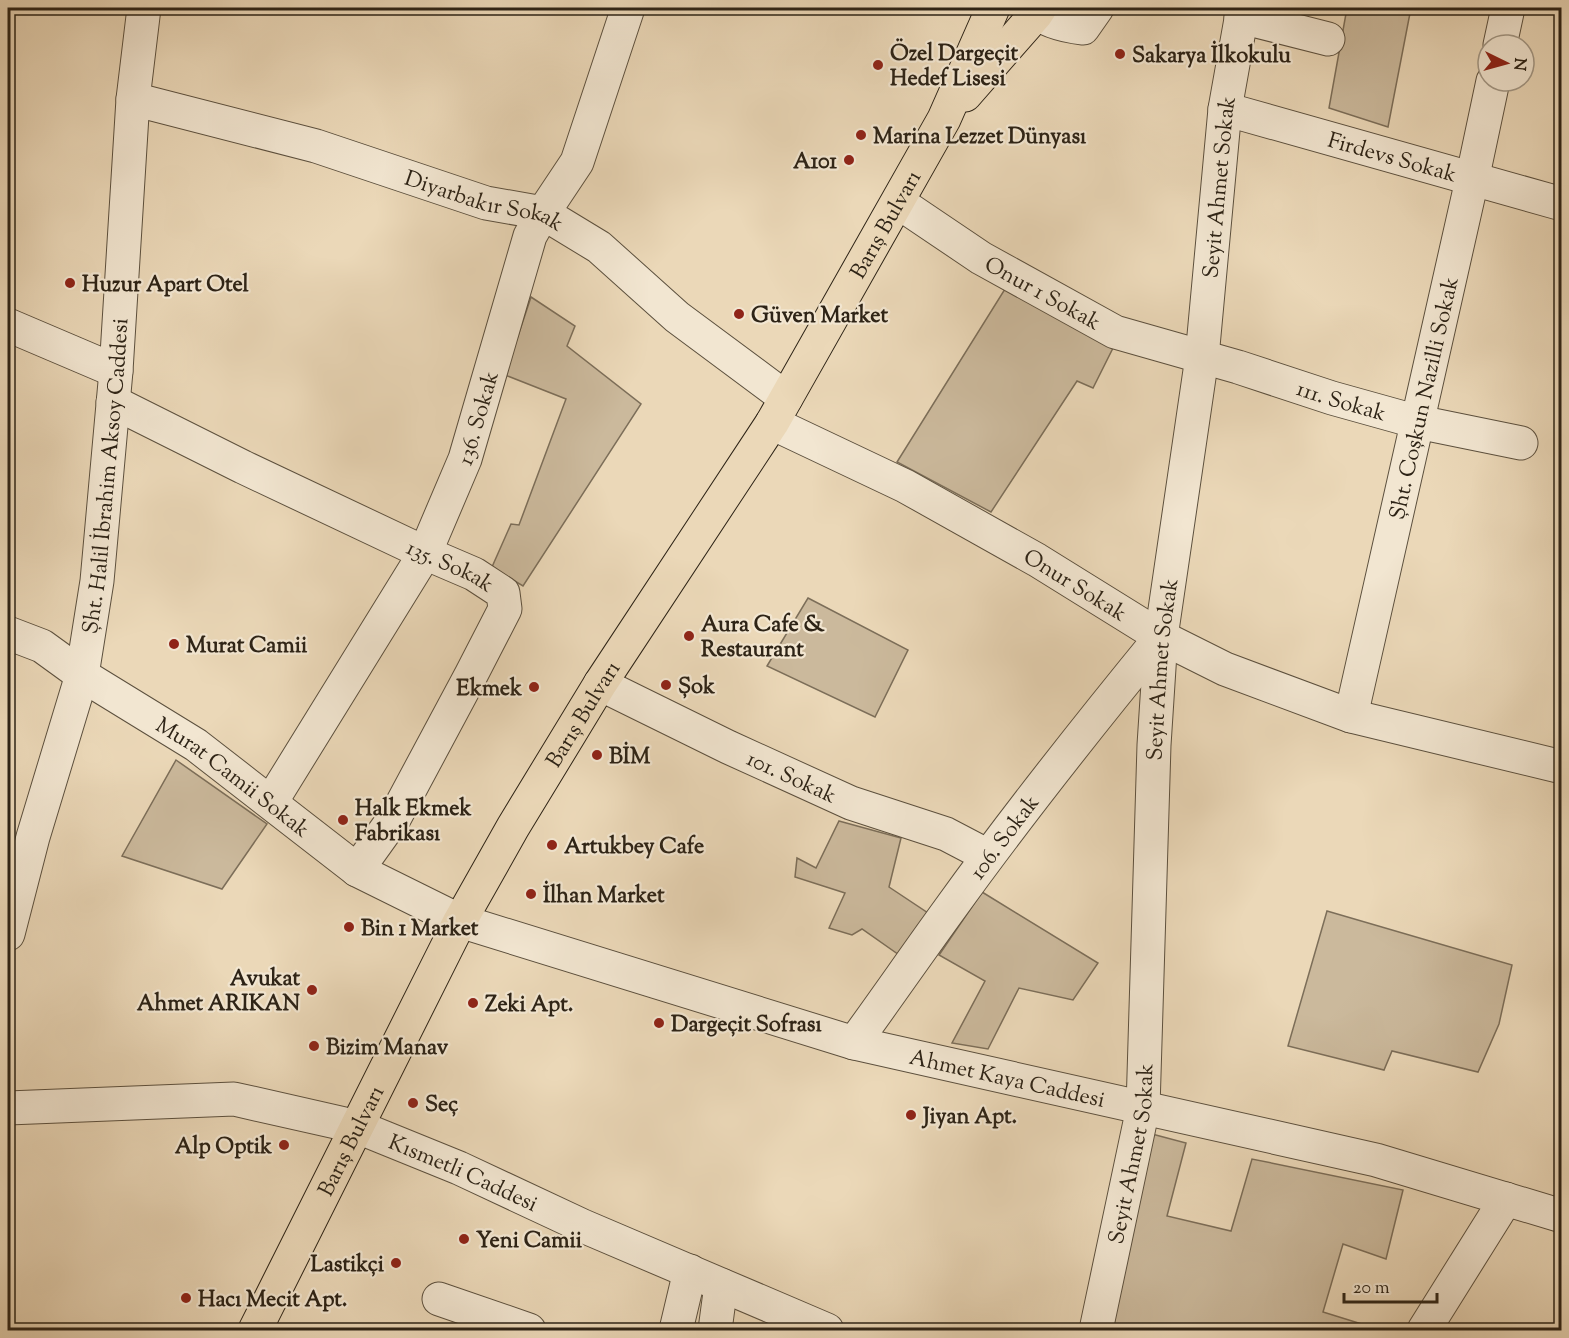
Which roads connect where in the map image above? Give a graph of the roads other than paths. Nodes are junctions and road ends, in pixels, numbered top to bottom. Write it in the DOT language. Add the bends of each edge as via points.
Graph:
graph roads {
  1 [pos="144,8"];
  2 [pos="628,8"];
  3 [pos="993,8"];
  4 [pos="1097,8"];
  5 [pos="1508,8"];
  6 [pos="1035,10"];
  7 [pos="1242,12"];
  8 [pos="1503,33"];
  9 [pos="1328,39"];
  10 [pos="1490,93"];
  11 [pos="133,99"];
  12 [pos="1225,110"];
  13 [pos="944,119"];
  14 [pos="1472,180"];
  15 [pos="898,201"];
  16 [pos="1562,204"];
  17 [pos="543,213"];
  18 [pos="8,325"];
  19 [pos="1202,357"];
  20 [pos="114,387"];
  21 [pos="779,411"];
  22 [pos="1418,422"];
  23 [pos="1521,443"];
  24 [pos="425,553"];
  25 [pos="8,633"];
  26 [pos="1161,637"];
  27 [pos="82,675"];
  28 [pos="600,684"];
  29 [pos="1351,716"];
  30 [pos="1562,766"];
  31 [pos="271,802"];
  32 [pos="988,856"];
  33 [pos="357,870"];
  34 [pos="459,921"];
  35 [pos="8,934"];
  36 [pos="854,1043"];
  37 [pos="8,1108"];
  38 [pos="1143,1108"];
  39 [pos="358,1126"];
  40 [pos="1506,1199"];
  41 [pos="1562,1216"];
  42 [pos="690,1271"];
  43 [pos="721,1286"];
  44 [pos="439,1299"];
  45 [pos="255,1330"];
  46 [pos="529,1330"];
  47 [pos="676,1330"];
  48 [pos="715,1330"];
  49 [pos="827,1330"];
  50 [pos="1096,1330"];
  51 [pos="1424,1330"];
  1 -- 11 [label="street, Şht. Halil İbrahim Aksoy Caddesi"];
  2 -- 17 [label="street, 136. Sokak" via="577,162"];
  3 -- 13 [label="main road, Barış Bulvarı"];
  4 -- 6 [label="street" via="1083,28 1061,25"];
  5 -- 8 [label="street"];
  6 -- 13 [label="main road, Barış Bulvarı"];
  7 -- 9 [label="street"];
  7 -- 12 [label="street, Seyit Ahmet Sokak"];
  10 -- 14 [label="street, Şht. Coşkun Nazilli Sokak"];
  11 -- 17 [label="street, Diyarbakır Sokak" via="316,147 486,203"];
  11 -- 20 [label="street, Şht. Halil İbrahim Aksoy Caddesi"];
  12 -- 14 [label="street, Firdevs Sokak"];
  12 -- 19 [label="street, Seyit Ahmet Sokak"];
  13 -- 15 [label="main road, Barış Bulvarı"];
  14 -- 16 [label="street, Firdevs Sokak"];
  14 -- 22 [label="street, Şht. Coşkun Nazilli Sokak"];
  15 -- 19 [label="street, Onur 1 Sokak" via="981,258 1115,332"];
  15 -- 21 [label="main road, Barış Bulvarı"];
  17 -- 21 [label="street, Diyarbakır Sokak" via="599,247"];
  17 -- 24 [label="street, 136. Sokak" via="530,236 465,459"];
  18 -- 20 [label="street, 135. Sokak"];
  19 -- 22 [label="street, 111. Sokak"];
  19 -- 26 [label="street, Seyit Ahmet Sokak"];
  20 -- 24 [label="street, 135. Sokak" via="243,467"];
  20 -- 27 [label="street, Şht. Halil İbrahim Aksoy Caddesi" via="97,581"];
  21 -- 26 [label="street, Onur Sokak" via="1037,560"];
  21 -- 28 [label="main road, Barış Bulvarı"];
  22 -- 23 [label="street, 111. Sokak"];
  22 -- 29 [label="street, Şht. Coşkun Nazilli Sokak"];
  24 -- 31 [label="street, 136. Sokak"];
  24 -- 33 [label="street, 135. Sokak" via="474,574 503,593 505,609 395,817"];
  25 -- 27 [label="street, Murat Camii Sokak" via="42,646"];
  26 -- 29 [label="street, Onur Sokak" via="1225,669"];
  26 -- 32 [label="street, 106. Sokak"];
  26 -- 38 [label="street, Seyit Ahmet Sokak"];
  27 -- 31 [label="street, Murat Camii Sokak" via="196,745"];
  27 -- 35 [label="street, Şht. Halil İbrahim Aksoy Caddesi"];
  28 -- 32 [label="street, 101. Sokak" via="851,803 946,834"];
  28 -- 34 [label="main road, Barış Bulvarı"];
  29 -- 30 [label="street, Onur Sokak"];
  31 -- 33 [label="street, Murat Camii Sokak"];
  32 -- 36 [label="street, 106. Sokak"];
  33 -- 34 [label="street, Murat Camii Sokak"];
  34 -- 36 [label="street, Ahmet Kaya Caddesi"];
  34 -- 39 [label="main road, Barış Bulvarı"];
  36 -- 38 [label="street, Ahmet Kaya Caddesi"];
  37 -- 39 [label="street, Kısmetli Caddesi" via="234,1099"];
  38 -- 40 [label="street, Ahmet Kaya Caddesi" via="1376,1160"];
  38 -- 50 [label="street, Seyit Ahmet Sokak"];
  39 -- 42 [label="street, Kısmetli Caddesi"];
  39 -- 45 [label="main road, Barış Bulvarı"];
  40 -- 41 [label="street, Ahmet Kaya Caddesi"];
  40 -- 51 [label="street"];
  42 -- 43 [label="street, Kısmetli Caddesi"];
  42 -- 47 [label="street"];
  43 -- 48 [label="street"];
  43 -- 49 [label="street, Kısmetli Caddesi"];
  44 -- 46 [label="street"];
}
